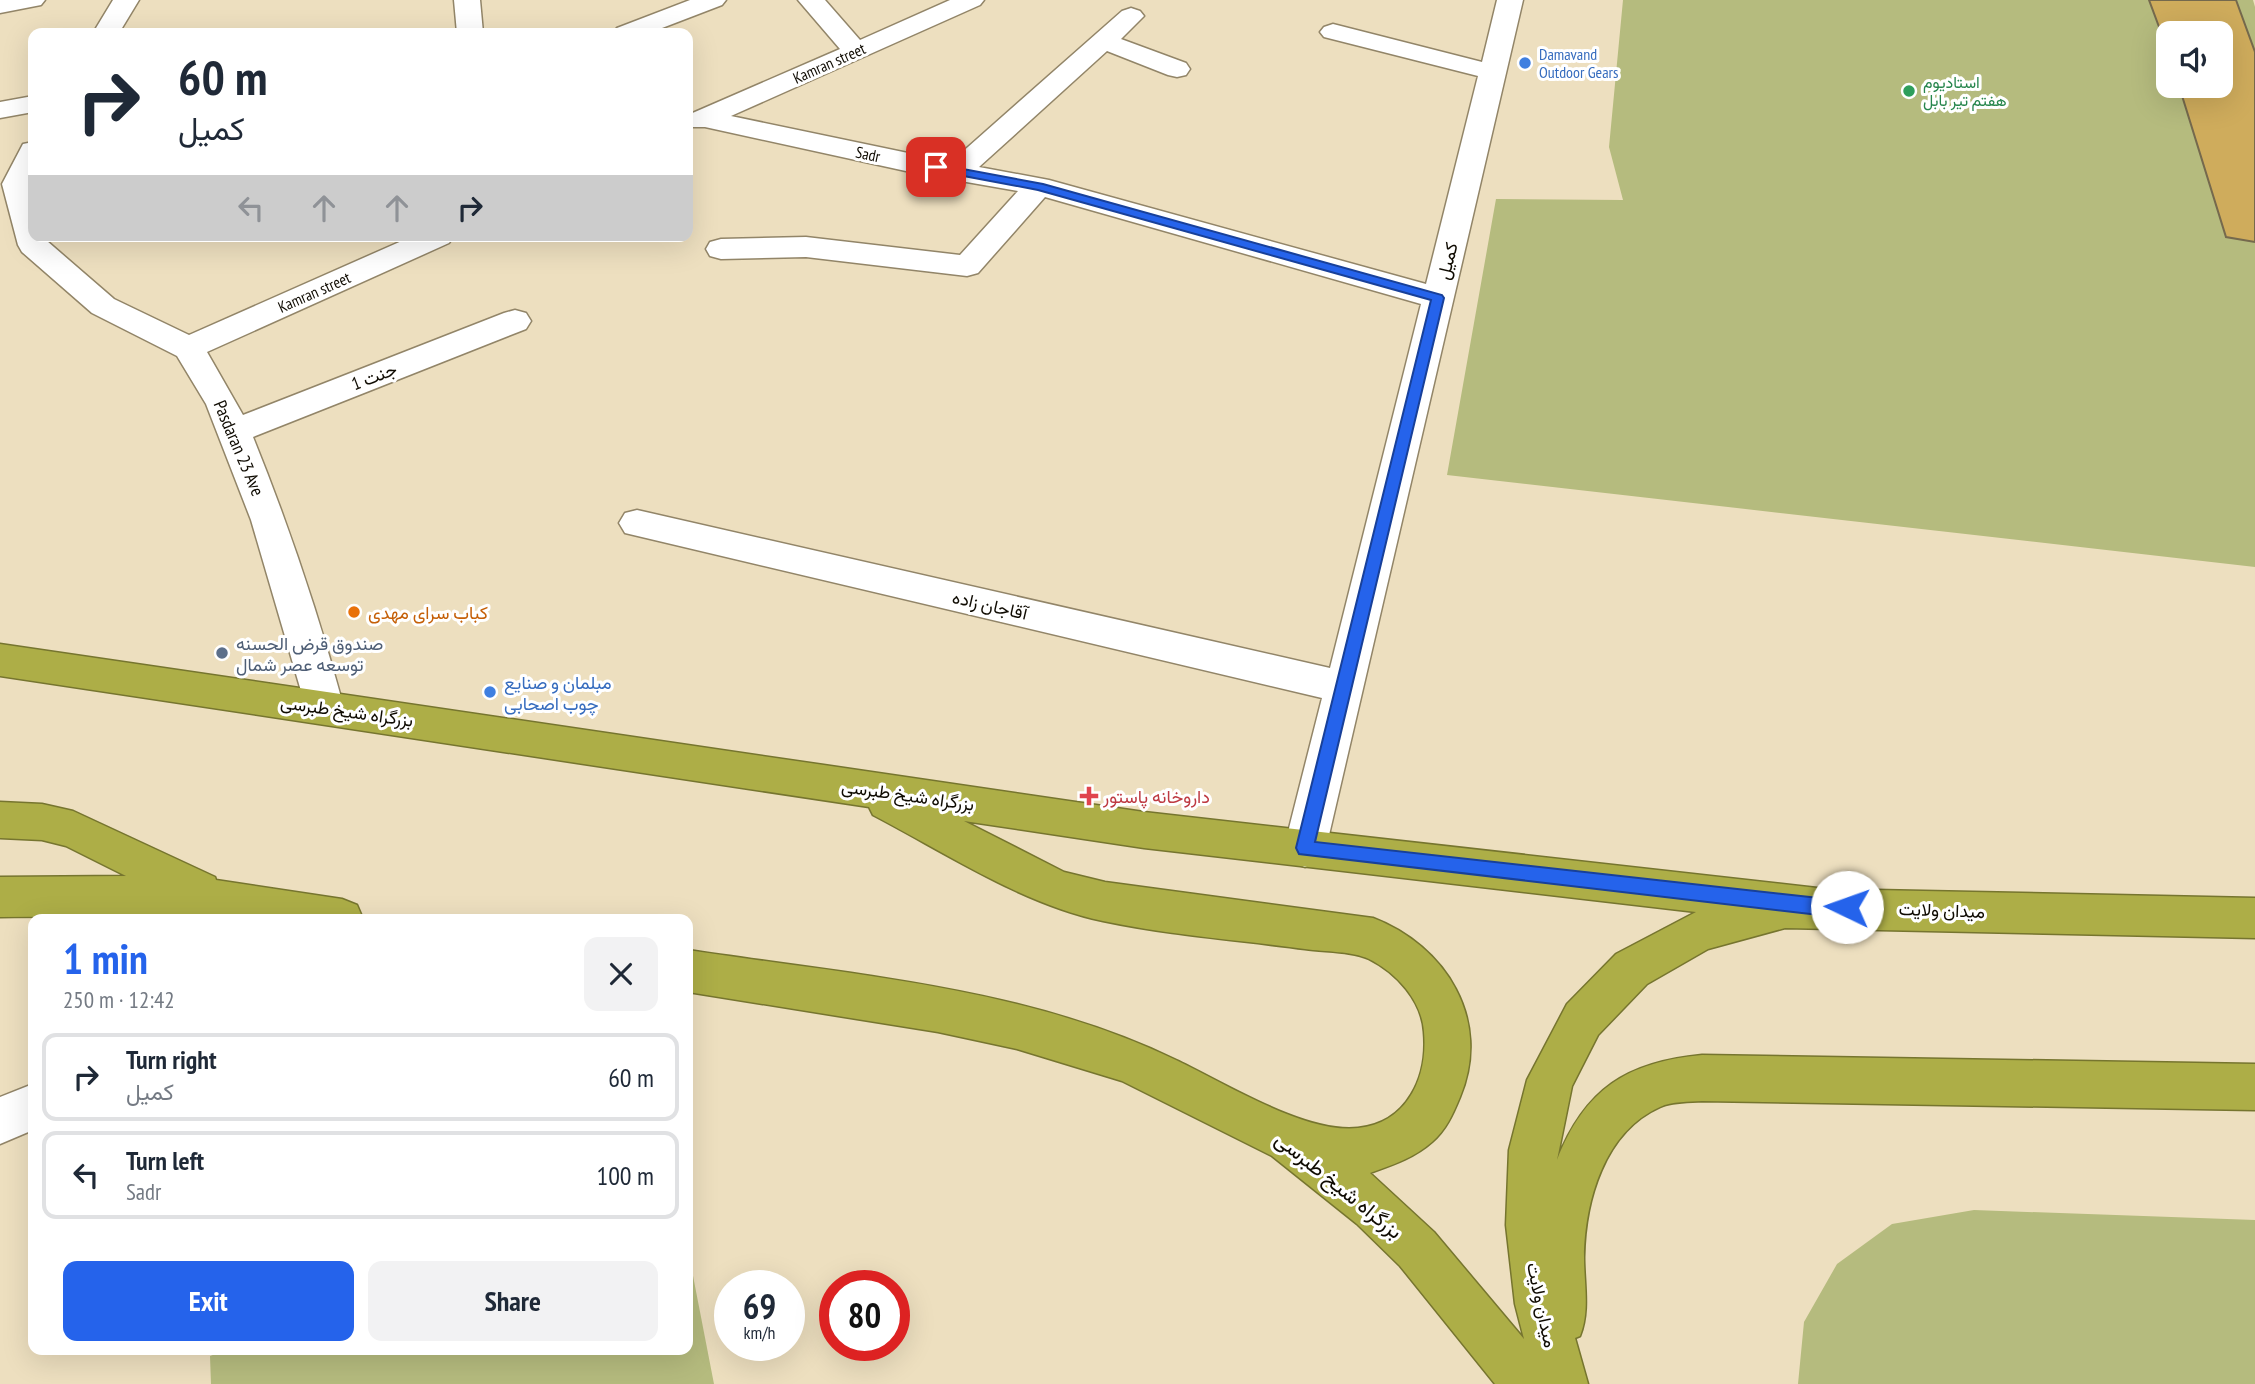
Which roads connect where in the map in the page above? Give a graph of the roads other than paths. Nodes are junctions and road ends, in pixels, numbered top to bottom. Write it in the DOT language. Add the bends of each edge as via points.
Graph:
graph roads {
  1 [pos="32,0"];
  2 [pos="126,0"];
  3 [pos="467,0"];
  4 [pos="713,0"];
  5 [pos="811,0"];
  6 [pos="971,0"];
  7 [pos="1510,0"];
  8 [pos="0,5"];
  9 [pos="1131,16"];
  10 [pos="109,28"];
  11 [pos="470,28"];
  12 [pos="639,28"];
  13 [pos="1333,32"];
  14 [pos="1103,41"];
  15 [pos="856,51"];
  16 [pos="1177,69"];
  17 [pos="1492,72"];
  18 [pos="28,105"];
  19 [pos="0,110"];
  20 [pos="696,122"];
  21 [pos="28,160"];
  22 [pos="957,171"];
  23 [pos="1039,186"];
  24 [pos="28,227"];
  25 [pos="32,242"];
  26 [pos="398,245"];
  27 [pos="721,249"];
  28 [pos="1438,298"];
  29 [pos="515,321"];
  30 [pos="188,348"];
  31 [pos="233,432"];
  32 [pos="637,523"];
  33 [pos="0,660"];
  34 [pos="1343,687"];
  35 [pos="325,708"];
  36 [pos="859,788"];
  37 [pos="0,820"];
  38 [pos="1305,848"];
  39 [pos="0,897"];
  40 [pos="216,900"];
  41 [pos="1819,906"];
  42 [pos="309,914"];
  43 [pos="2248,916"];
  44 [pos="693,972"];
  45 [pos="2255,1087"];
  46 [pos="28,1109"];
  47 [pos="0,1121"];
  48 [pos="1289,1139"];
  49 [pos="1528,1384"];
  50 [pos="1562,1384"];
  51 [pos="1571,1384"];
  1 -- 8 [label="street"];
  2 -- 10 [label="street"];
  3 -- 11 [label="street"];
  4 -- 12 [label="street"];
  5 -- 15 [label="street"];
  6 -- 15 [label="street, Kamran street"];
  7 -- 17 [label="street, کمیل"];
  9 -- 14 [label="street"];
  13 -- 17 [label="street"];
  14 -- 16 [label="street"];
  14 -- 22 [label="street"];
  15 -- 20 [label="street, Kamran street"];
  17 -- 28 [label="street, کمیل"];
  18 -- 19 [label="street"];
  20 -- 22 [label="street, Sadr"];
  21 -- 24 [label="street" via="16,184"];
  22 -- 23 [label="street, Sadr"];
  23 -- 27 [label="street" via="967,266 806,247"];
  23 -- 28 [label="street, Sadr"];
  25 -- 30 [label="street" via="103,306"];
  26 -- 30 [label="street, Kamran street"];
  28 -- 34 [label="street, کمیل"];
  29 -- 31 [label="street, جنت 1"];
  30 -- 31 [label="street, Pasdaran 23 Ave" via="222,403"];
  31 -- 35 [label="street, Pasdaran 23 Ave" via="269,520"];
  32 -- 34 [label="street, آقاجان زاده"];
  33 -- 35 [label="highway, بزرگراه شیخ طبرسی"];
  34 -- 38 [label="street, کمیل"];
  35 -- 36 [label="highway, بزرگراه شیخ طبرسی"];
  36 -- 38 [label="highway, بزرگراه شیخ طبرسی" via="1144,830"];
  36 -- 48 [label="highway" via="1057,890 1105,902 1373,939 1398,953 1420,972 1447,1024 1450,1052 1443,1087 1426,1117 1399,1140 1364,1152 1326,1151"];
  37 -- 40 [label="highway" via="74,829"];
  38 -- 41 [label="highway, بزرگراه شیخ طبرسی"];
  39 -- 40 [label="highway" via="154,895"];
  40 -- 42 [label="highway"];
  41 -- 43 [label="highway, میدان ولایت"];
  41 -- 50 [label="highway, میدان ولایت" via="1720,920 1662,946 1612,985 1572,1036 1544,1099 1528,1200 1537,1300"];
  44 -- 48 [label="highway, بزرگراه شیخ طبرسی" via="938,1010 1077,1044 1130,1061"];
  45 -- 51 [label="highway" via="1702,1078 1645,1089 1615,1111 1595,1134 1564,1208 1560,1298"];
  46 -- 47 [label="street"];
  48 -- 49 [label="highway, بزرگراه شیخ طبرسی" via="1374,1207 1417,1250"];
}
